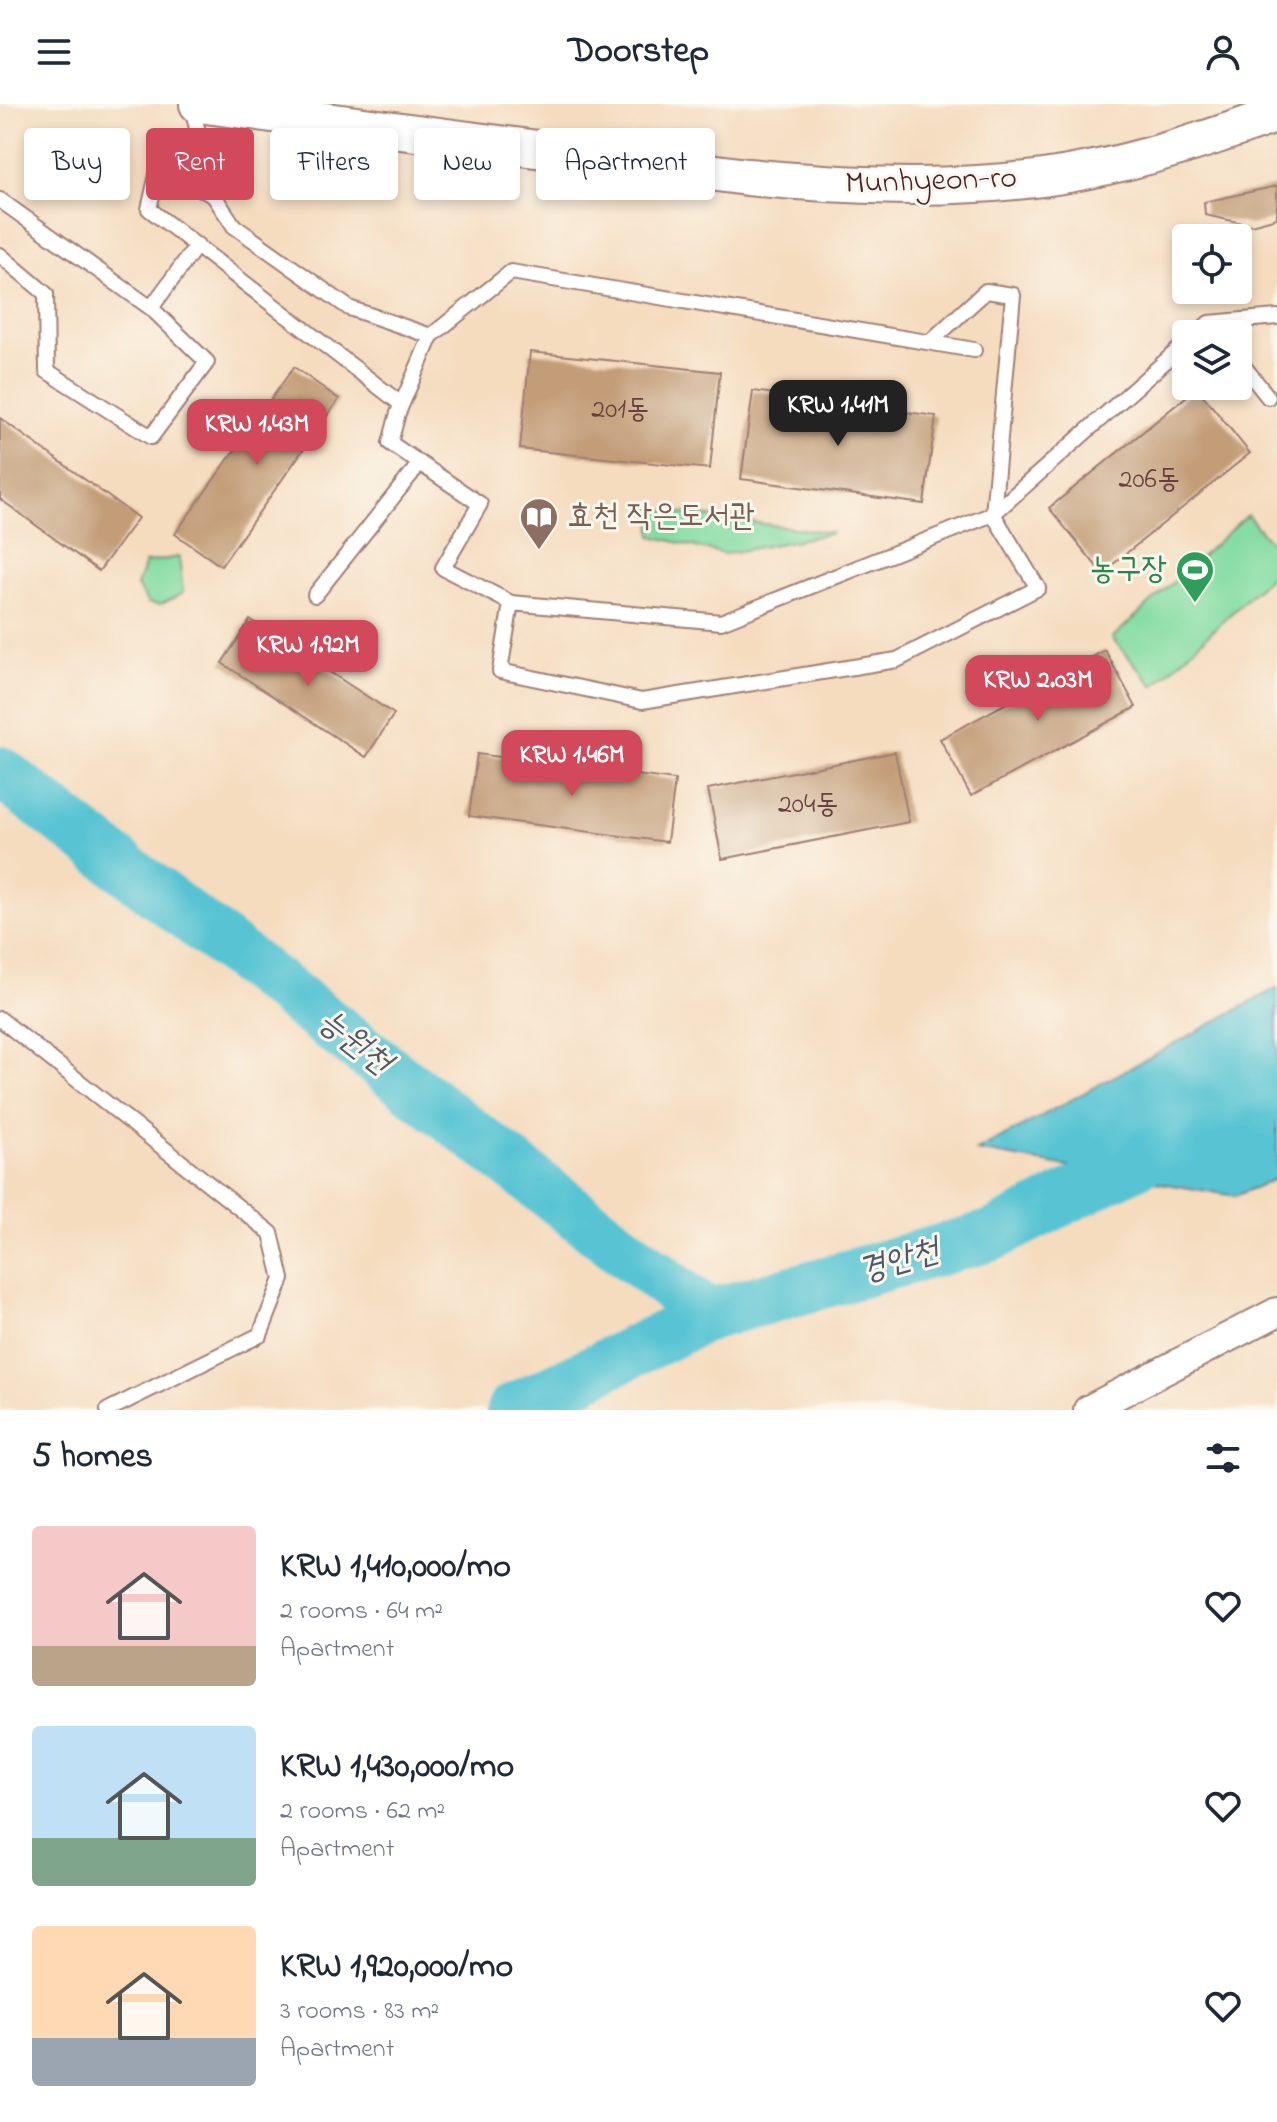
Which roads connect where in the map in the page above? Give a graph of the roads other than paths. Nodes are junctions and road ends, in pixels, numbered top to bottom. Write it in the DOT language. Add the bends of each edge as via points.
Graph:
graph roads {
  1 [pos="191,104"];
  2 [pos="198,104"];
  3 [pos="1271,119"];
  4 [pos="197,128"];
  5 [pos="0,200"];
  6 [pos="151,200"];
  7 [pos="217,200"];
  8 [pos="197,245"];
  9 [pos="0,255"];
  10 [pos="151,308"];
  11 [pos="1277,317"];
  12 [pos="1252,322"];
  13 [pos="431,336"];
  14 [pos="930,342"];
  15 [pos="974,350"];
  16 [pos="1172,355"];
  17 [pos="1252,377"];
  18 [pos="1268,397"];
  19 [pos="401,404"];
  20 [pos="420,463"];
  21 [pos="993,514"];
  22 [pos="315,595"];
  23 [pos="511,603"];
  24 [pos="0,1019"];
  25 [pos="1277,1312"];
  26 [pos="108,1410"];
  27 [pos="1088,1410"];
  1 -- 4 [label="lane"];
  2 -- 3 [label="street, Munhyeon-ro" via="830,185 945,186 1043,178 1131,161"];
  5 -- 10 [label="lane"];
  6 -- 8 [label="lane" via="149,209"];
  7 -- 13 [label="lane" via="234,226 349,308"];
  8 -- 10 [label="lane"];
  8 -- 19 [label="lane"];
  9 -- 10 [label="lane" via="46,294 47,371 151,437 207,362"];
  11 -- 12 [label="lane"];
  13 -- 14 [label="lane" via="511,272"];
  13 -- 19 [label="lane"];
  14 -- 15 [label="lane"];
  14 -- 21 [label="lane" via="986,291 1013,295"];
  16 -- 21 [label="lane"];
  17 -- 18 [label="lane"];
  19 -- 20 [label="lane" via="390,443"];
  20 -- 22 [label="lane"];
  20 -- 23 [label="lane" via="480,504 443,568"];
  21 -- 23 [label="lane" via="721,622"];
  21 -- 23 [label="lane" via="1038,588 897,660 642,701 500,671"];
  24 -- 26 [label="lane" via="271,1233 282,1279 260,1335"];
  25 -- 27 [label="street"];
}
